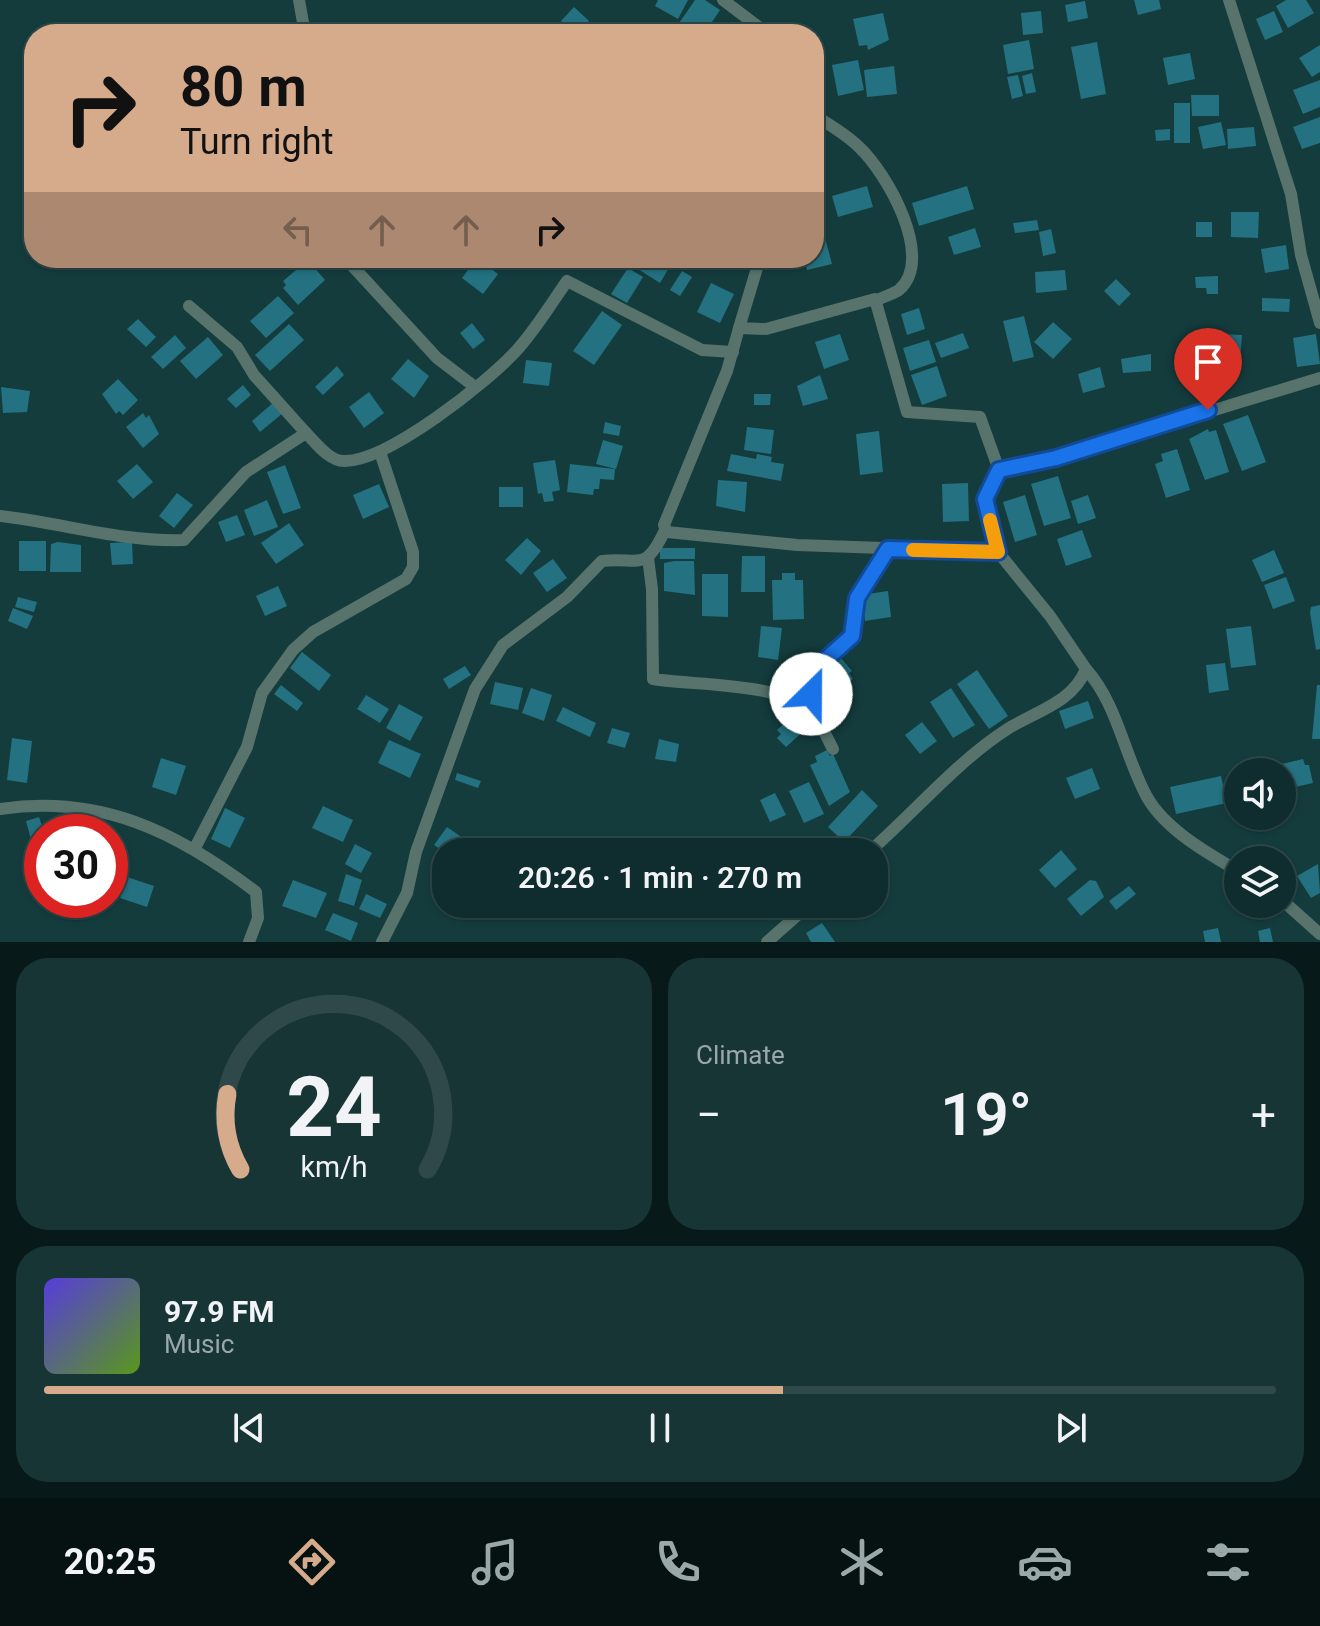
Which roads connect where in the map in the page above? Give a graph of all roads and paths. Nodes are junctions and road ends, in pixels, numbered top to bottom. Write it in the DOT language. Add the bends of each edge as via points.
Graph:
graph roads {
  1 [pos="299,0"];
  2 [pos="723,0"];
  3 [pos="1229,0"];
  4 [pos="303,24"];
  5 [pos="755,24"];
  6 [pos="824,121"];
  7 [pos="354,268"];
  8 [pos="757,268"];
  9 [pos="1317,299"];
  10 [pos="877,300"];
  11 [pos="189,306"];
  12 [pos="1320,323"];
  13 [pos="739,328"];
  14 [pos="733,352"];
  15 [pos="1320,378"];
  16 [pos="475,387"];
  17 [pos="306,433"];
  18 [pos="380,452"];
  19 [pos="999,470"];
  20 [pos="0,516"];
  21 [pos="665,530"];
  22 [pos="888,549"];
  23 [pos="998,552"];
  24 [pos="648,558"];
  25 [pos="1086,669"];
  26 [pos="814,714"];
  27 [pos="833,749"];
  28 [pos="0,809"];
  29 [pos="884,838"];
  30 [pos="195,848"];
  31 [pos="1224,862"];
  32 [pos="1296,913"];
  33 [pos="794,918"];
  34 [pos="1320,934"];
  35 [pos="249,942"];
  36 [pos="382,942"];
  37 [pos="767,942"];
  1 -- 4 [label="street"];
  2 -- 5 [label="street"];
  3 -- 9 [label="street" via="1291,194 1301,255"];
  6 -- 10 [label="street" via="867,155 889,183 909,233 909,272 900,289"];
  7 -- 16 [label="street" via="437,358"];
  8 -- 13 [label="street"];
  9 -- 12 [label="street"];
  10 -- 13 [label="street" via="766,329"];
  10 -- 19 [label="street" via="907,412 980,417"];
  11 -- 17 [label="street" via="237,347 254,375"];
  13 -- 14 [label="street"];
  14 -- 16 [label="street" via="702,350 567,281 517,350"];
  14 -- 21 [label="street"];
  15 -- 19 [label="street" via="1056,458"];
  16 -- 18 [label="street"];
  17 -- 18 [label="street" via="333,459"];
  17 -- 20 [label="street" via="246,472 184,540 102,536"];
  18 -- 30 [label="street" via="413,552 413,567 388,592 360,602 293,650 262,693 247,747"];
  19 -- 23 [label="street" via="985,499"];
  21 -- 22 [label="street"];
  21 -- 24 [label="street"];
  22 -- 23 [label="street"];
  22 -- 26 [label="street" via="857,598 852,636 814,670"];
  23 -- 25 [label="street"];
  24 -- 26 [label="street" via="653,679 763,691"];
  24 -- 36 [label="street" via="602,561 567,597 503,645 475,689 416,852 407,893"];
  25 -- 29 [label="street" via="1071,692 967,759"];
  25 -- 31 [label="street" via="1102,688 1149,800 1192,841"];
  26 -- 27 [label="street"];
  28 -- 30 [label="street" via="56,804 123,815"];
  30 -- 35 [label="street" via="256,892 258,918"];
  32 -- 34 [label="street"];
  33 -- 37 [label="street"];
}
